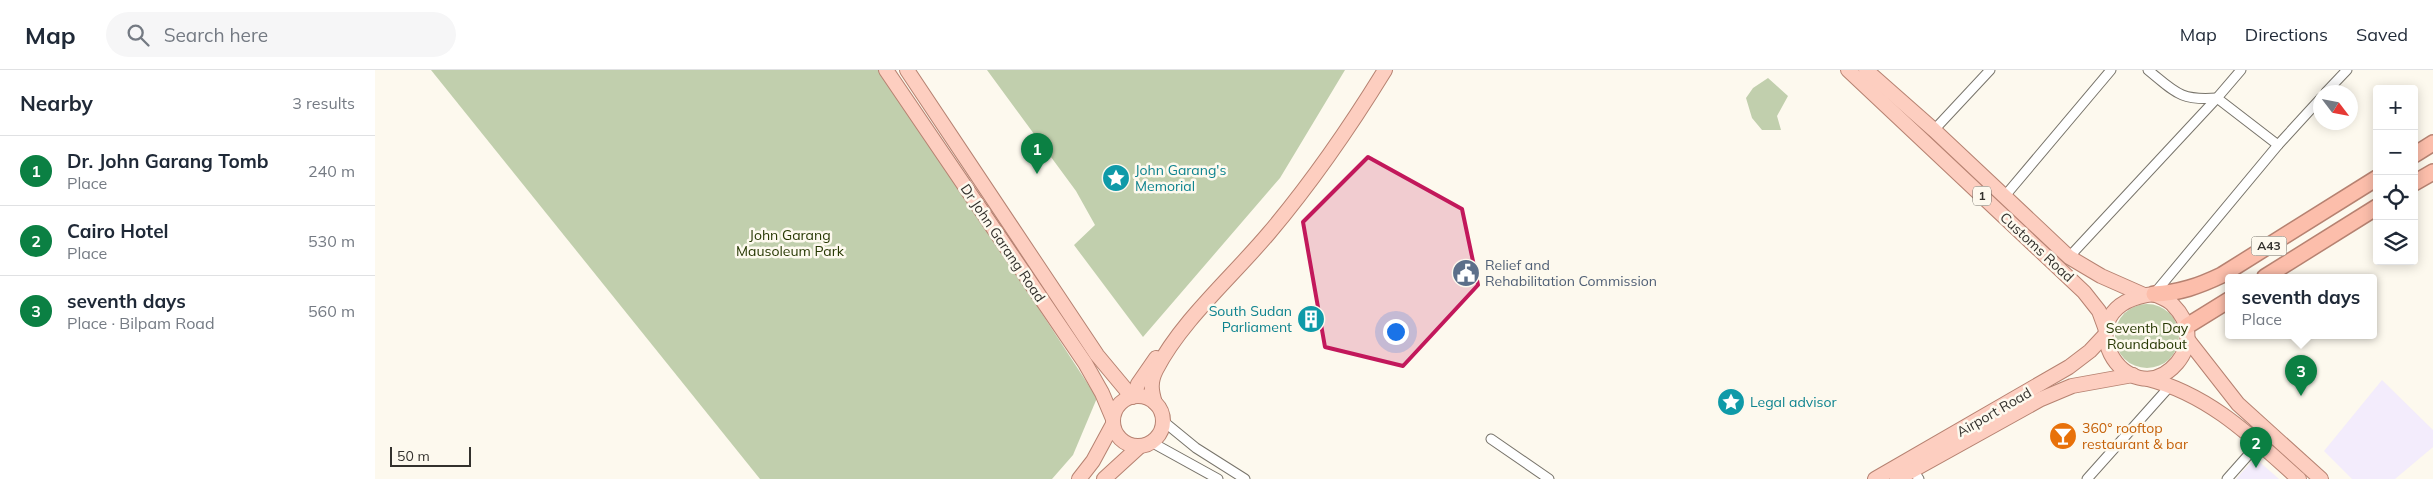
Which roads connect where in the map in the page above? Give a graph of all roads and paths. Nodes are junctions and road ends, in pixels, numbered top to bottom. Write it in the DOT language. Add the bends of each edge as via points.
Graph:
graph roads {
  1 [pos="886,70"];
  2 [pos="907,70"];
  3 [pos="1382,70"];
  4 [pos="1385,70"];
  5 [pos="1848,70"];
  6 [pos="1990,70"];
  7 [pos="2111,70"];
  8 [pos="2148,70"];
  9 [pos="2241,70"];
  10 [pos="2347,70"];
  11 [pos="1870,72"];
  12 [pos="2333,85"];
  13 [pos="2217,98"];
  14 [pos="2313,107"];
  15 [pos="1933,130"];
  16 [pos="2433,143"];
  17 [pos="2277,145"];
  18 [pos="2418,152"];
  19 [pos="2433,172"];
  20 [pos="2373,181"];
  21 [pos="2418,181"];
  22 [pos="2004,197"];
  23 [pos="1291,202"];
  24 [pos="2373,209"];
  25 [pos="2069,257"];
  26 [pos="2270,274"];
  27 [pos="2149,294"];
  28 [pos="2225,303"];
  29 [pos="2106,332"];
  30 [pos="2187,333"];
  31 [pos="2136,376"];
  32 [pos="2171,385"];
  33 [pos="1133,397"];
  34 [pos="1155,402"];
  35 [pos="1163,420"];
  36 [pos="1113,421"];
  37 [pos="1491,439"];
  38 [pos="2259,443"];
  39 [pos="1145,444"];
  40 [pos="1916,474"];
  41 [pos="1229,475"];
  42 [pos="1079,479"];
  43 [pos="1104,479"];
  44 [pos="1219,479"];
  45 [pos="1245,479"];
  46 [pos="1549,479"];
  47 [pos="1875,479"];
  48 [pos="1897,479"];
  49 [pos="2087,479"];
  50 [pos="2227,479"];
  51 [pos="2299,479"];
  52 [pos="2321,479"];
  1 -- 36 [label="main road, Dr John Garang Road" via="1085,363"];
  2 -- 33 [label="main road, Dr John Garang Road" via="1097,355"];
  3 -- 23 [label="main road"];
  4 -- 23 [label="main road" via="1356,118"];
  5 -- 29 [label="main road, Customs Road / 1" via="2084,292 2099,311"];
  6 -- 15 [label="street"];
  7 -- 22 [label="street"];
  8 -- 13 [label="street" via="2184,97 2195,100"];
  9 -- 13 [label="street"];
  10 -- 12 [label="street"];
  11 -- 15 [label="main road, Customs Road / 1"];
  13 -- 17 [label="street"];
  13 -- 25 [label="street"];
  14 -- 17 [label="street"];
  15 -- 22 [label="main road, Customs Road / 1"];
  16 -- 18 [label="highway"];
  17 -- 27 [label="street"];
  19 -- 21 [label="highway"];
  20 -- 27 [label="highway, A43" via="2205,284 2175,293"];
  22 -- 25 [label="main road, Customs Road / 1"];
  23 -- 33 [label="main road" via="1144,373"];
  23 -- 34 [label="main road" via="1269,234 1174,341 1152,380"];
  24 -- 26 [label="highway, A43"];
  25 -- 27 [label="main road, Customs Road / 1" via="2101,276"];
  27 -- 29 [label="main road" via="2127,300 2119,306 2113,312"];
  27 -- 30 [label="main road, 1" via="2173,304"];
  28 -- 30 [label="highway"];
  29 -- 31 [label="main road, 1" via="2110,355 2123,370"];
  29 -- 47 [label="main road, Airport Road" via="2090,352 2069,367"];
  30 -- 31 [label="main road" via="2182,356 2171,369 2157,376"];
  30 -- 52 [label="main road" via="2238,404"];
  31 -- 32 [label="main road"];
  31 -- 40 [label="main road, Airport Road" via="2072,386 2041,399"];
  32 -- 38 [label="main road" via="2230,418"];
  32 -- 49 [label="street"];
  33 -- 34 [label="main road" via="1143,396"];
  33 -- 36 [label="main road" via="1119,405"];
  34 -- 35 [label="main road"];
  35 -- 39 [label="main road" via="1159,433"];
  35 -- 41 [label="street"];
  36 -- 39 [label="main road" via="1119,438 1132,445"];
  36 -- 42 [label="main road" via="1093,461"];
  37 -- 46 [label="street"];
  38 -- 50 [label="street"];
  38 -- 51 [label="main road"];
  39 -- 43 [label="main road"];
  39 -- 44 [label="street"];
  40 -- 48 [label="main road, Airport Road"];
  41 -- 45 [label="street"];
}
